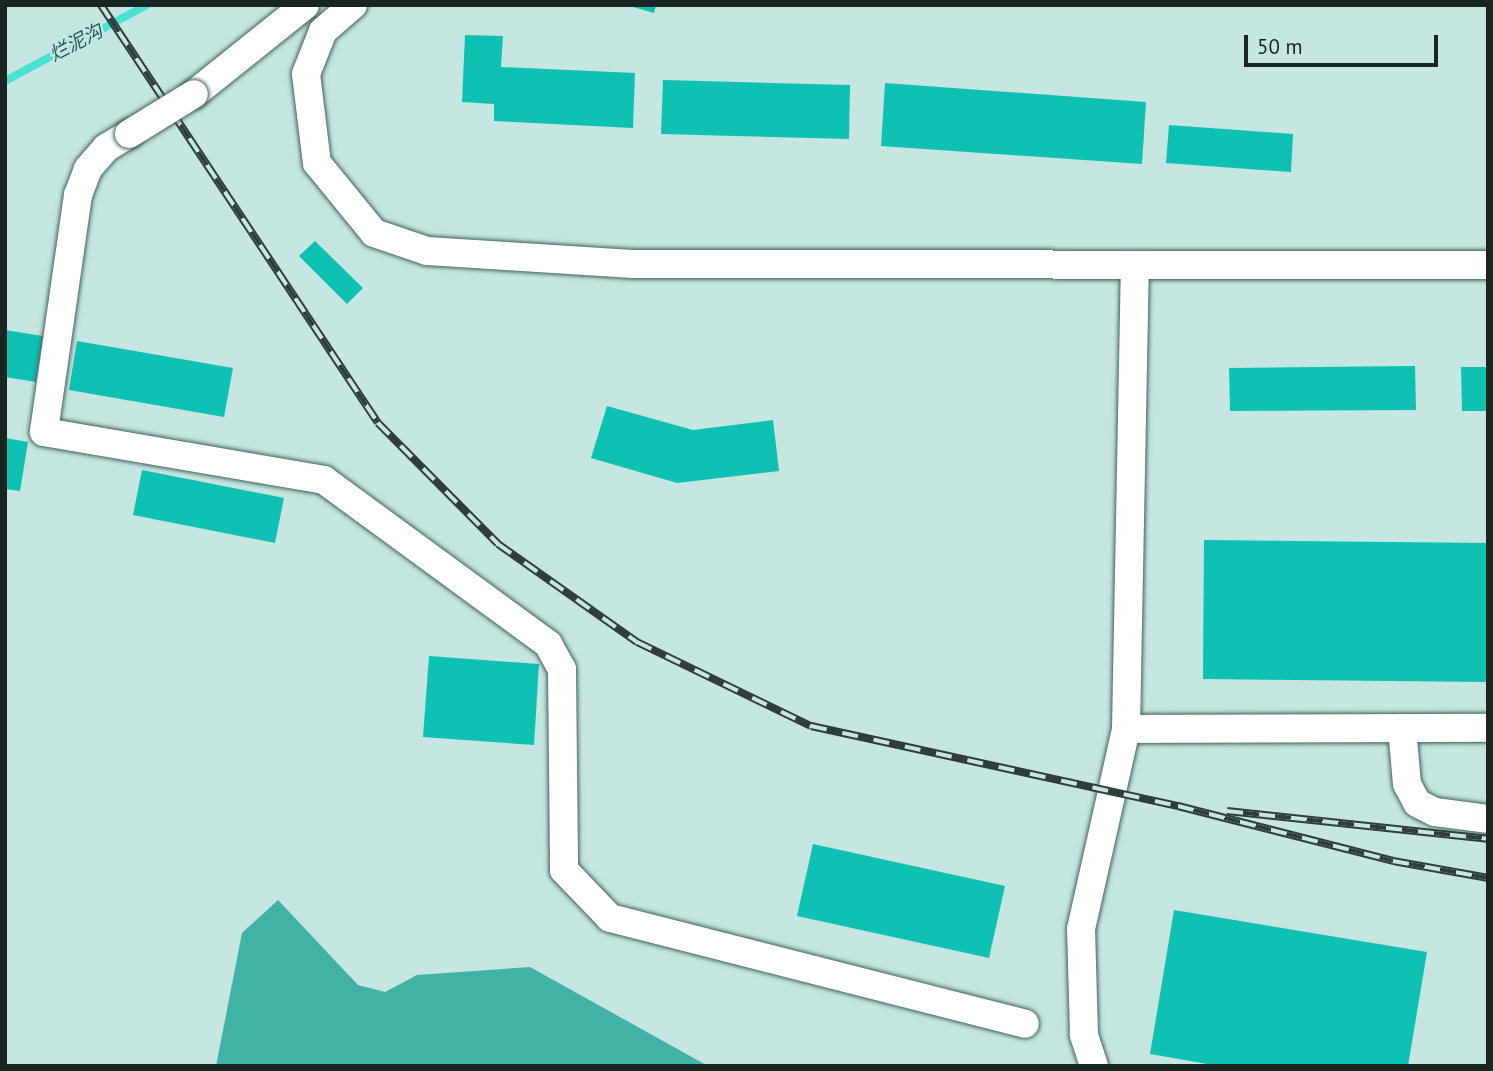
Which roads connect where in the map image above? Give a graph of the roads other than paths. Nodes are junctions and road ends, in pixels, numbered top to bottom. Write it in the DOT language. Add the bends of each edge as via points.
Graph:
graph roads {
  1 [pos="304,5"];
  2 [pos="353,5"];
  3 [pos="1135,265"];
  4 [pos="1488,265"];
  5 [pos="1402,728"];
  6 [pos="1488,728"];
  7 [pos="1126,729"];
  8 [pos="1488,819"];
  9 [pos="1026,1024"];
  10 [pos="1094,1066"];
  1 -- 9 [label="street, bridge" via="194,94 97,159 78,195 44,432 324,480 548,644 562,669 564,870 610,918"];
  2 -- 3 [label="street" via="323,31 306,74 317,163 374,233 427,251 633,264"];
  3 -- 4 [label="street"];
  3 -- 7 [label="street"];
  5 -- 6 [label="street"];
  5 -- 7 [label="street"];
  5 -- 8 [label="street" via="1407,784 1417,803 1435,813"];
  7 -- 10 [label="street" via="1081,929 1084,1035"];
}
